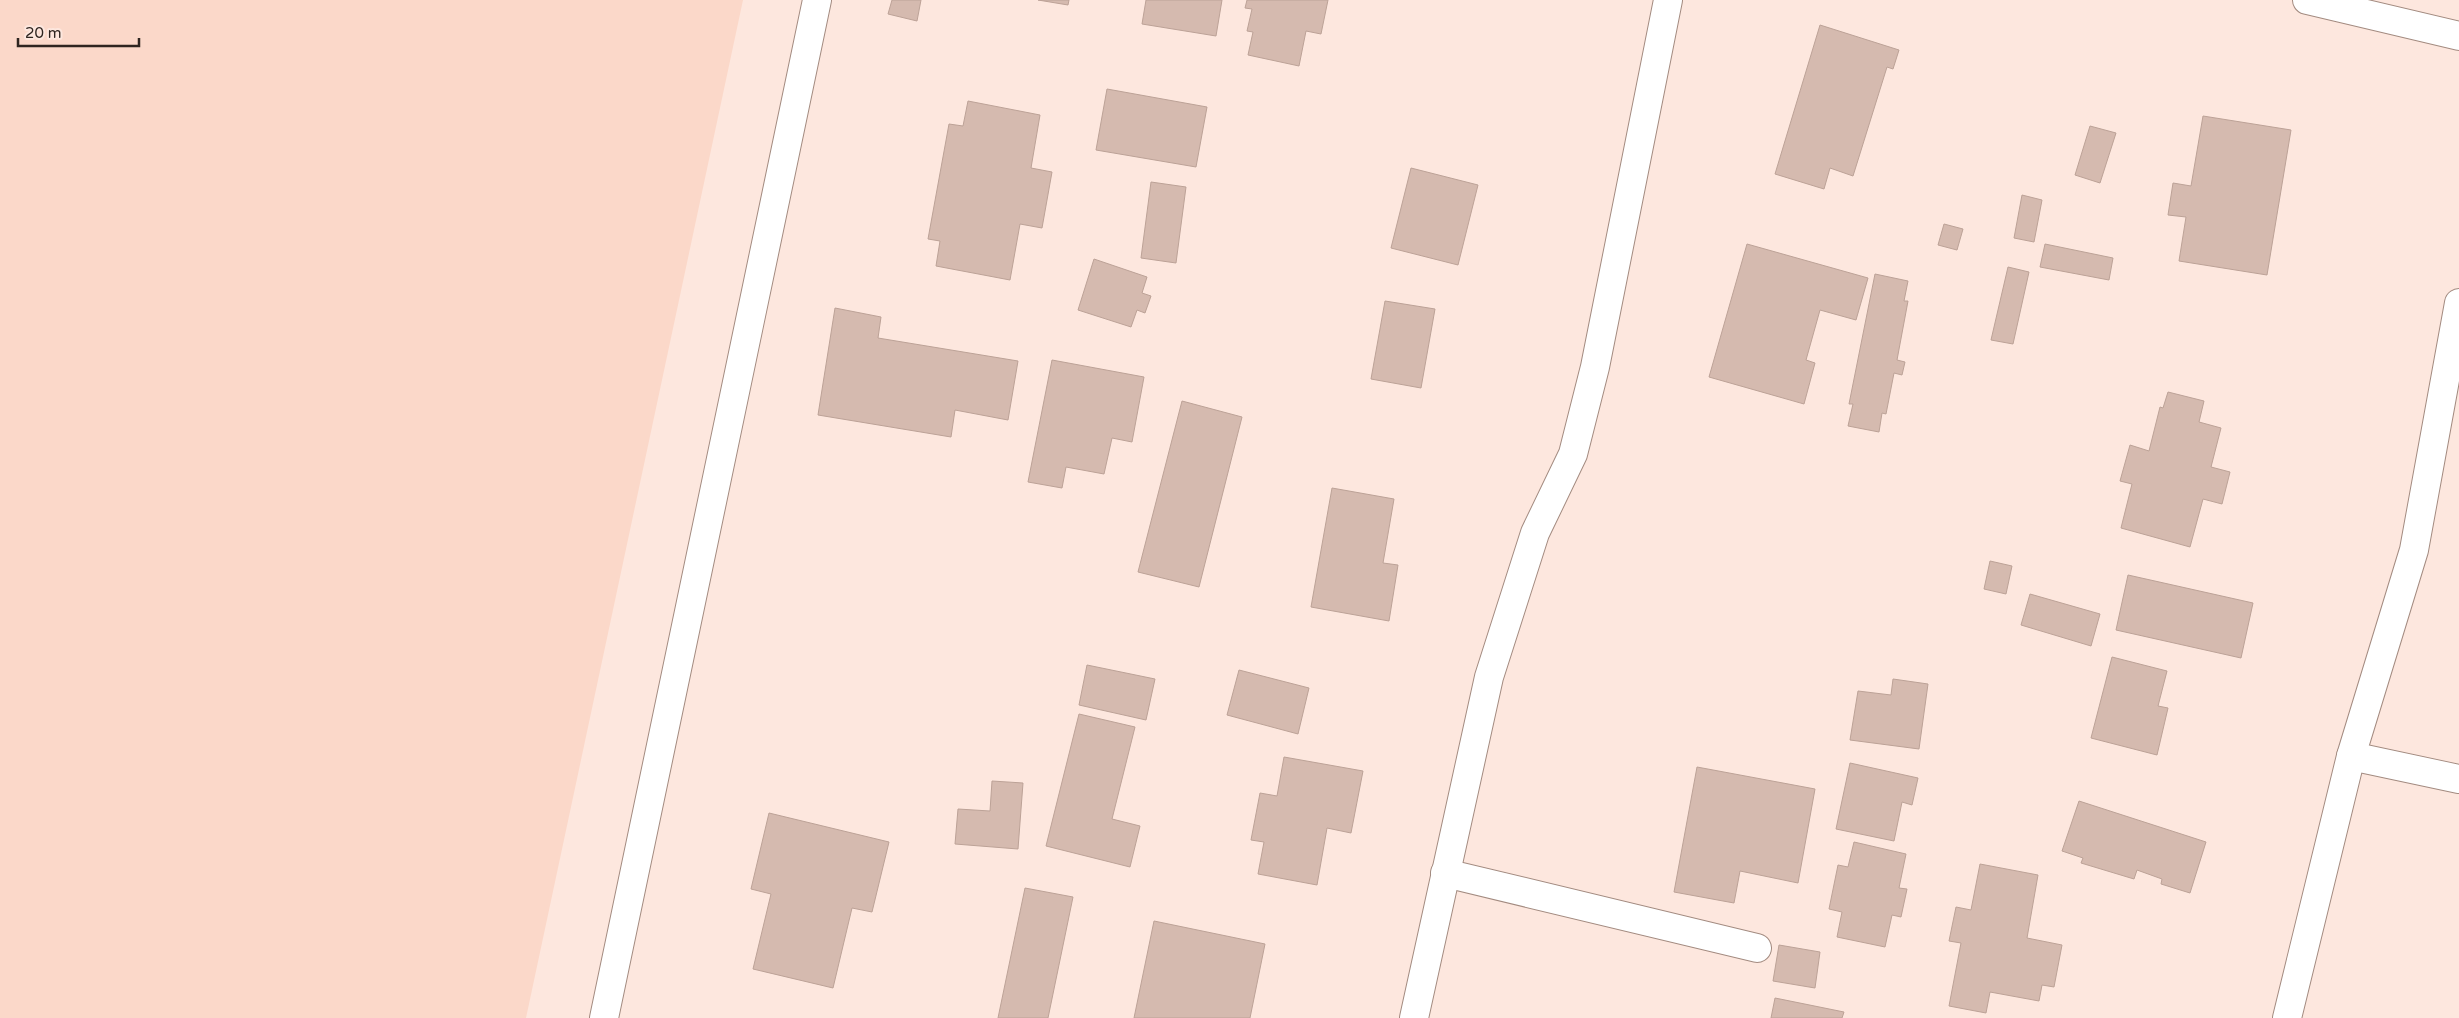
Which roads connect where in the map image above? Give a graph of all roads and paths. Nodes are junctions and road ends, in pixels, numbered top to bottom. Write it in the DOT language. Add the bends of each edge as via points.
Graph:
graph roads {
  1 [pos="817,0"];
  2 [pos="1668,0"];
  3 [pos="2307,0"];
  4 [pos="2459,36"];
  5 [pos="2459,303"];
  6 [pos="2351,756"];
  7 [pos="2459,779"];
  8 [pos="1445,873"];
  9 [pos="1757,948"];
  10 [pos="604,1018"];
  11 [pos="1414,1018"];
  12 [pos="2286,1018"];
  1 -- 10 [label="street"];
  2 -- 8 [label="street" via="1595,368 1576,444 1534,533 1489,677"];
  3 -- 4 [label="street"];
  5 -- 6 [label="street" via="2414,550"];
  6 -- 7 [label="street"];
  6 -- 12 [label="street"];
  8 -- 9 [label="street"];
  8 -- 11 [label="street"];
}
